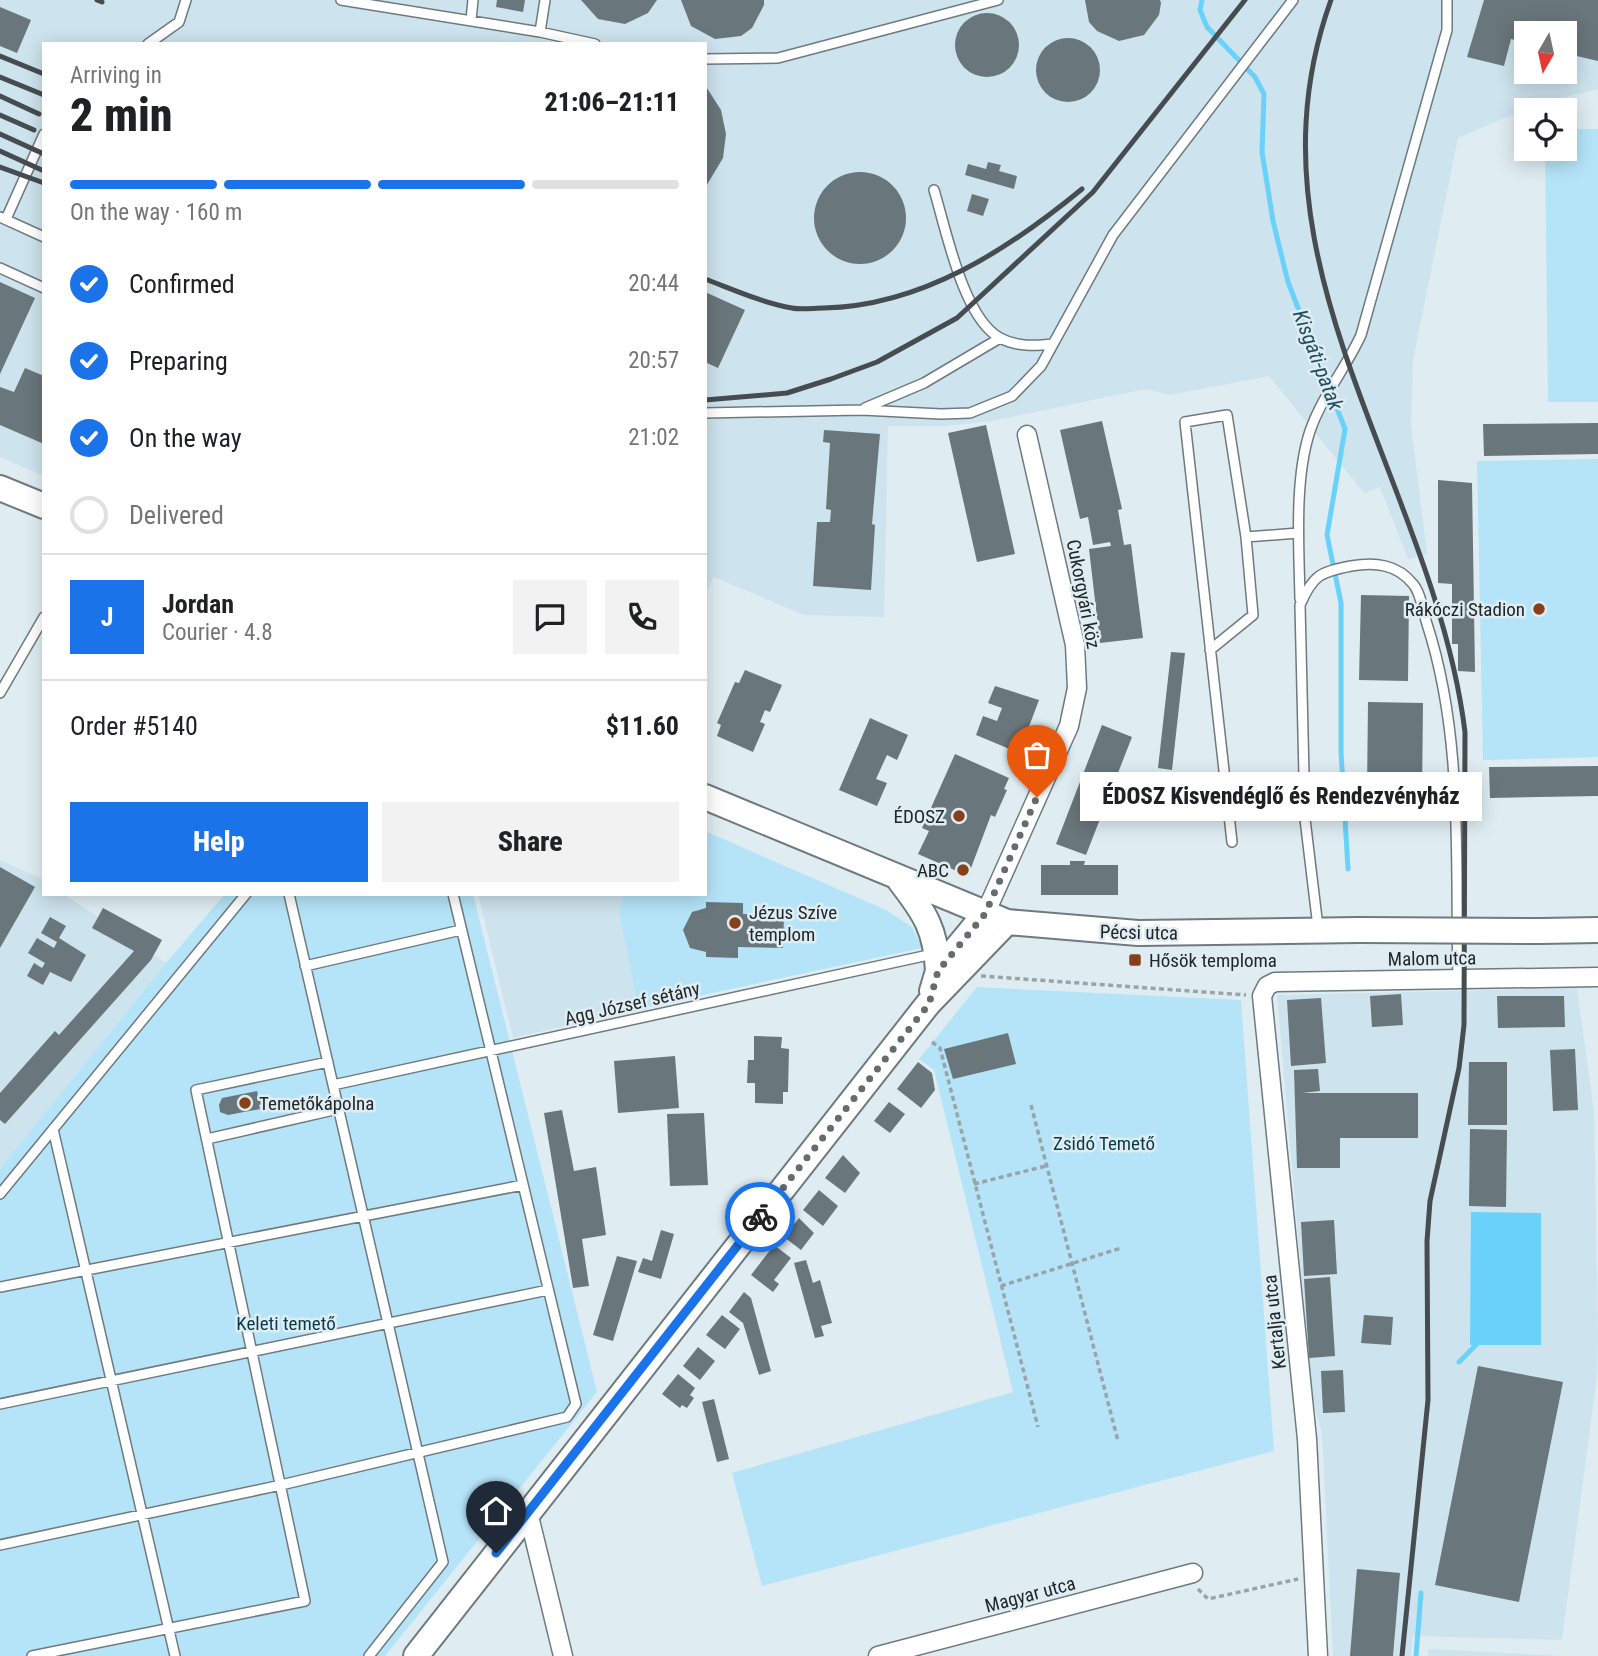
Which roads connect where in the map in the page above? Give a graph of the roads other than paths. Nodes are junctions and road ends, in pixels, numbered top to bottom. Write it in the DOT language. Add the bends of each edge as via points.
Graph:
graph roads {
  1 [pos="186,0"];
  2 [pos="341,0"];
  3 [pos="473,0"];
  4 [pos="545,0"];
  5 [pos="999,0"];
  6 [pos="1293,0"];
  7 [pos="1447,0"];
  8 [pos="364,2"];
  9 [pos="978,3"];
  10 [pos="471,20"];
  11 [pos="540,32"];
  12 [pos="151,42"];
  13 [pos="586,42"];
  14 [pos="707,59"];
  15 [pos="42,138"];
  16 [pos="934,190"];
  17 [pos="3,218"];
  18 [pos="42,236"];
  19 [pos="0,268"];
  20 [pos="42,287"];
  21 [pos="1000,338"];
  22 [pos="1054,344"];
  23 [pos="862,410"];
  24 [pos="707,412"];
  25 [pos="1027,435"];
  26 [pos="0,488"];
  27 [pos="42,505"];
  28 [pos="1298,533"];
  29 [pos="1246,537"];
  30 [pos="1300,605"];
  31 [pos="42,620"];
  32 [pos="1210,650"];
  33 [pos="0,693"];
  34 [pos="707,798"];
  35 [pos="1232,842"];
  36 [pos="898,878"];
  37 [pos="244,896"];
  38 [pos="289,896"];
  39 [pos="453,896"];
  40 [pos="996,918"];
  41 [pos="461,930"];
  42 [pos="1319,930"];
  43 [pos="1598,930"];
  44 [pos="305,966"];
  45 [pos="944,966"];
  46 [pos="1598,977"];
  47 [pos="1458,979"];
  48 [pos="1264,991"];
  49 [pos="490,1052"];
  50 [pos="328,1062"];
  51 [pos="333,1085"];
  52 [pos="338,1109"];
  53 [pos="53,1129"];
  54 [pos="207,1139"];
  55 [pos="523,1185"];
  56 [pos="0,1194"];
  57 [pos="363,1216"];
  58 [pos="230,1242"];
  59 [pos="87,1269"];
  60 [pos="0,1287"];
  61 [pos="548,1290"];
  62 [pos="388,1323"];
  63 [pos="254,1352"];
  64 [pos="113,1381"];
  65 [pos="0,1404"];
  66 [pos="418,1452"];
  67 [pos="281,1485"];
  68 [pos="528,1511"];
  69 [pos="144,1515"];
  70 [pos="0,1545"];
  71 [pos="1193,1573"];
  72 [pos="169,1628"];
  73 [pos="32,1656"];
  74 [pos="175,1656"];
  75 [pos="369,1656"];
  76 [pos="416,1656"];
  77 [pos="563,1656"];
  78 [pos="878,1656"];
  79 [pos="1318,1656"];
  1 -- 12 [label="lane" via="179,22"];
  2 -- 8 [label="lane"];
  3 -- 10 [label="lane"];
  4 -- 11 [label="lane"];
  5 -- 9 [label="lane"];
  6 -- 22 [label="lane" via="1113,235"];
  7 -- 28 [label="lane" via="1447,30 1361,335 1310,433"];
  8 -- 10 [label="lane"];
  9 -- 14 [label="lane" via="778,58"];
  10 -- 11 [label="lane"];
  11 -- 13 [label="lane"];
  15 -- 17 [label="lane"];
  16 -- 21 [label="lane" via="975,313"];
  17 -- 18 [label="lane"];
  19 -- 20 [label="lane"];
  21 -- 22 [label="lane" via="1033,346"];
  21 -- 23 [label="lane" via="924,383"];
  22 -- 23 [label="lane" via="1028,382 993,407 941,415"];
  23 -- 24 [label="lane"];
  25 -- 40 [label="street, Cukorgyári köz" via="1075,645 1077,688 1069,726"];
  26 -- 27 [label="street"];
  28 -- 29 [label="lane"];
  28 -- 30 [label="lane"];
  29 -- 32 [label="lane" via="1253,615"];
  29 -- 32 [label="lane" via="1227,415 1185,422"];
  30 -- 42 [label="lane" via="1305,819"];
  30 -- 47 [label="lane" via="1309,584 1325,570 1368,563 1395,567 1415,585 1442,670 1453,751"];
  31 -- 33 [label="lane"];
  32 -- 35 [label="lane"];
  34 -- 36 [label="street, Pécsi utca"];
  36 -- 40 [label="street, Pécsi utca"];
  36 -- 45 [label="street" via="924,911"];
  37 -- 53 [label="lane"];
  38 -- 44 [label="lane"];
  39 -- 41 [label="lane"];
  40 -- 42 [label="street, Pécsi utca" via="1138,933"];
  40 -- 45 [label="street"];
  41 -- 44 [label="lane"];
  41 -- 49 [label="lane"];
  42 -- 43 [label="street, Pécsi utca, bridge"];
  44 -- 50 [label="lane"];
  45 -- 49 [label="lane, Agg József sétány"];
  45 -- 68 [label="street" via="929,1004"];
  46 -- 47 [label="street, Malom utca"];
  47 -- 48 [label="street, Malom utca" via="1275,982"];
  48 -- 79 [label="street, Kertalja utca" via="1307,1438"];
  49 -- 51 [label="lane, Agg József sétány"];
  49 -- 55 [label="lane"];
  50 -- 51 [label="lane"];
  50 -- 54 [label="lane" via="196,1090"];
  51 -- 52 [label="lane"];
  52 -- 54 [label="lane"];
  52 -- 57 [label="lane"];
  53 -- 56 [label="lane"];
  53 -- 59 [label="lane"];
  54 -- 58 [label="lane"];
  55 -- 57 [label="lane"];
  55 -- 61 [label="lane"];
  57 -- 58 [label="lane"];
  57 -- 62 [label="lane"];
  58 -- 59 [label="lane"];
  58 -- 63 [label="lane"];
  59 -- 60 [label="lane"];
  59 -- 64 [label="lane"];
  61 -- 62 [label="lane"];
  61 -- 66 [label="lane" via="576,1404 567,1417"];
  62 -- 63 [label="lane"];
  62 -- 66 [label="lane"];
  63 -- 64 [label="lane"];
  63 -- 67 [label="lane"];
  64 -- 65 [label="lane"];
  64 -- 69 [label="lane"];
  66 -- 67 [label="lane"];
  66 -- 75 [label="lane" via="443,1562"];
  67 -- 69 [label="lane"];
  67 -- 72 [label="lane" via="305,1601"];
  68 -- 76 [label="street"];
  68 -- 77 [label="street"];
  69 -- 70 [label="lane"];
  69 -- 72 [label="lane"];
  71 -- 78 [label="street, Magyar utca"];
  72 -- 73 [label="lane"];
  72 -- 74 [label="lane"];
}
